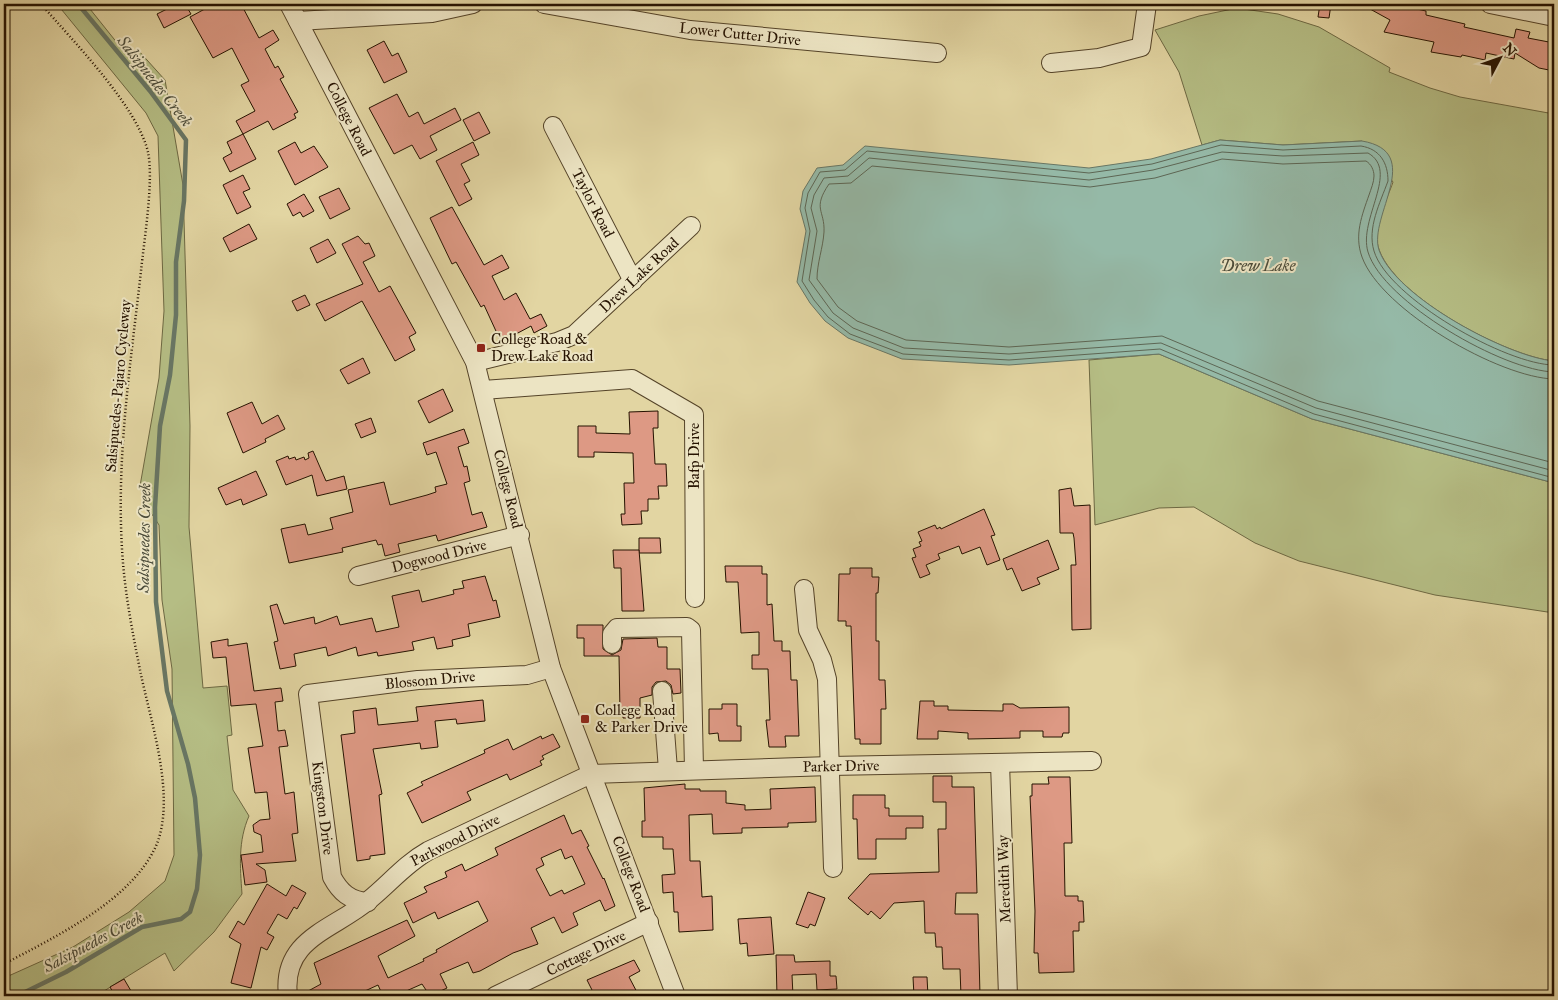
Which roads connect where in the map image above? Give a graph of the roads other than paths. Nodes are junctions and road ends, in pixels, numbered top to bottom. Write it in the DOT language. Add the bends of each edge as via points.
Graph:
graph roads {
  1 [pos="289,4"];
  2 [pos="473,4"];
  3 [pos="544,4"];
  4 [pos="1146,4"];
  5 [pos="1490,4"];
  6 [pos="1554,17"];
  7 [pos="298,21"];
  8 [pos="937,53"];
  9 [pos="1051,63"];
  10 [pos="553,126"];
  11 [pos="691,226"];
  12 [pos="633,281"];
  13 [pos="475,362"];
  14 [pos="484,390"];
  15 [pos="520,535"];
  16 [pos="358,576"];
  17 [pos="804,589"];
  18 [pos="695,598"];
  19 [pos="612,644"];
  20 [pos="551,668"];
  21 [pos="662,691"];
  22 [pos="308,694"];
  23 [pos="1092,761"];
  24 [pos="1000,763"];
  25 [pos="830,766"];
  26 [pos="694,769"];
  27 [pos="668,770"];
  28 [pos="591,774"];
  29 [pos="330,866"];
  30 [pos="833,868"];
  31 [pos="368,902"];
  32 [pos="650,922"];
  33 [pos="327,927"];
  34 [pos="288,996"];
  35 [pos="495,996"];
  36 [pos="676,996"];
  37 [pos="1008,996"];
  1 -- 7 [label="street, College Road"];
  2 -- 7 [label="street" via="432,13"];
  3 -- 8 [label="street, Lower Cutter Drive" via="690,30"];
  4 -- 9 [label="street" via="1141,47 1099,58"];
  5 -- 6 [label="street"];
  7 -- 13 [label="street, College Road"];
  10 -- 12 [label="street, Taylor Road"];
  11 -- 12 [label="street, Drew Lake Road"];
  12 -- 13 [label="street, Drew Lake Road" via="574,335"];
  13 -- 14 [label="street, College Road"];
  14 -- 15 [label="street, College Road"];
  14 -- 18 [label="street, Bafp Drive" via="632,379 694,415"];
  15 -- 16 [label="street, Dogwood Drive"];
  15 -- 20 [label="street, College Road"];
  17 -- 25 [label="street" via="808,630 827,679"];
  19 -- 26 [label="street" via="612,634 617,628 687,627 691,630"];
  20 -- 22 [label="street, Blossom Drive" via="528,675 418,680"];
  20 -- 28 [label="street, College Road"];
  21 -- 27 [label="street"];
  22 -- 29 [label="street, Kingston Drive"];
  23 -- 24 [label="street, Parker Drive"];
  24 -- 25 [label="street, Parker Drive"];
  24 -- 37 [label="street, Meredith Way"];
  25 -- 26 [label="street, Parker Drive"];
  25 -- 30 [label="street"];
  26 -- 27 [label="street, Parker Drive"];
  27 -- 28 [label="street, Parker Drive"];
  28 -- 31 [label="street, Parkwood Drive" via="418,857"];
  28 -- 32 [label="street, College Road"];
  29 -- 31 [label="street, Kingston Drive" via="341,892 354,900"];
  29 -- 33 [label="street" via="335,910"];
  31 -- 33 [label="street, Parkwood Drive"];
  32 -- 35 [label="street, Cottage Drive"];
  32 -- 36 [label="street, College Road"];
  33 -- 34 [label="street, Parkwood Drive" via="308,941 294,958 287,976"];
}
